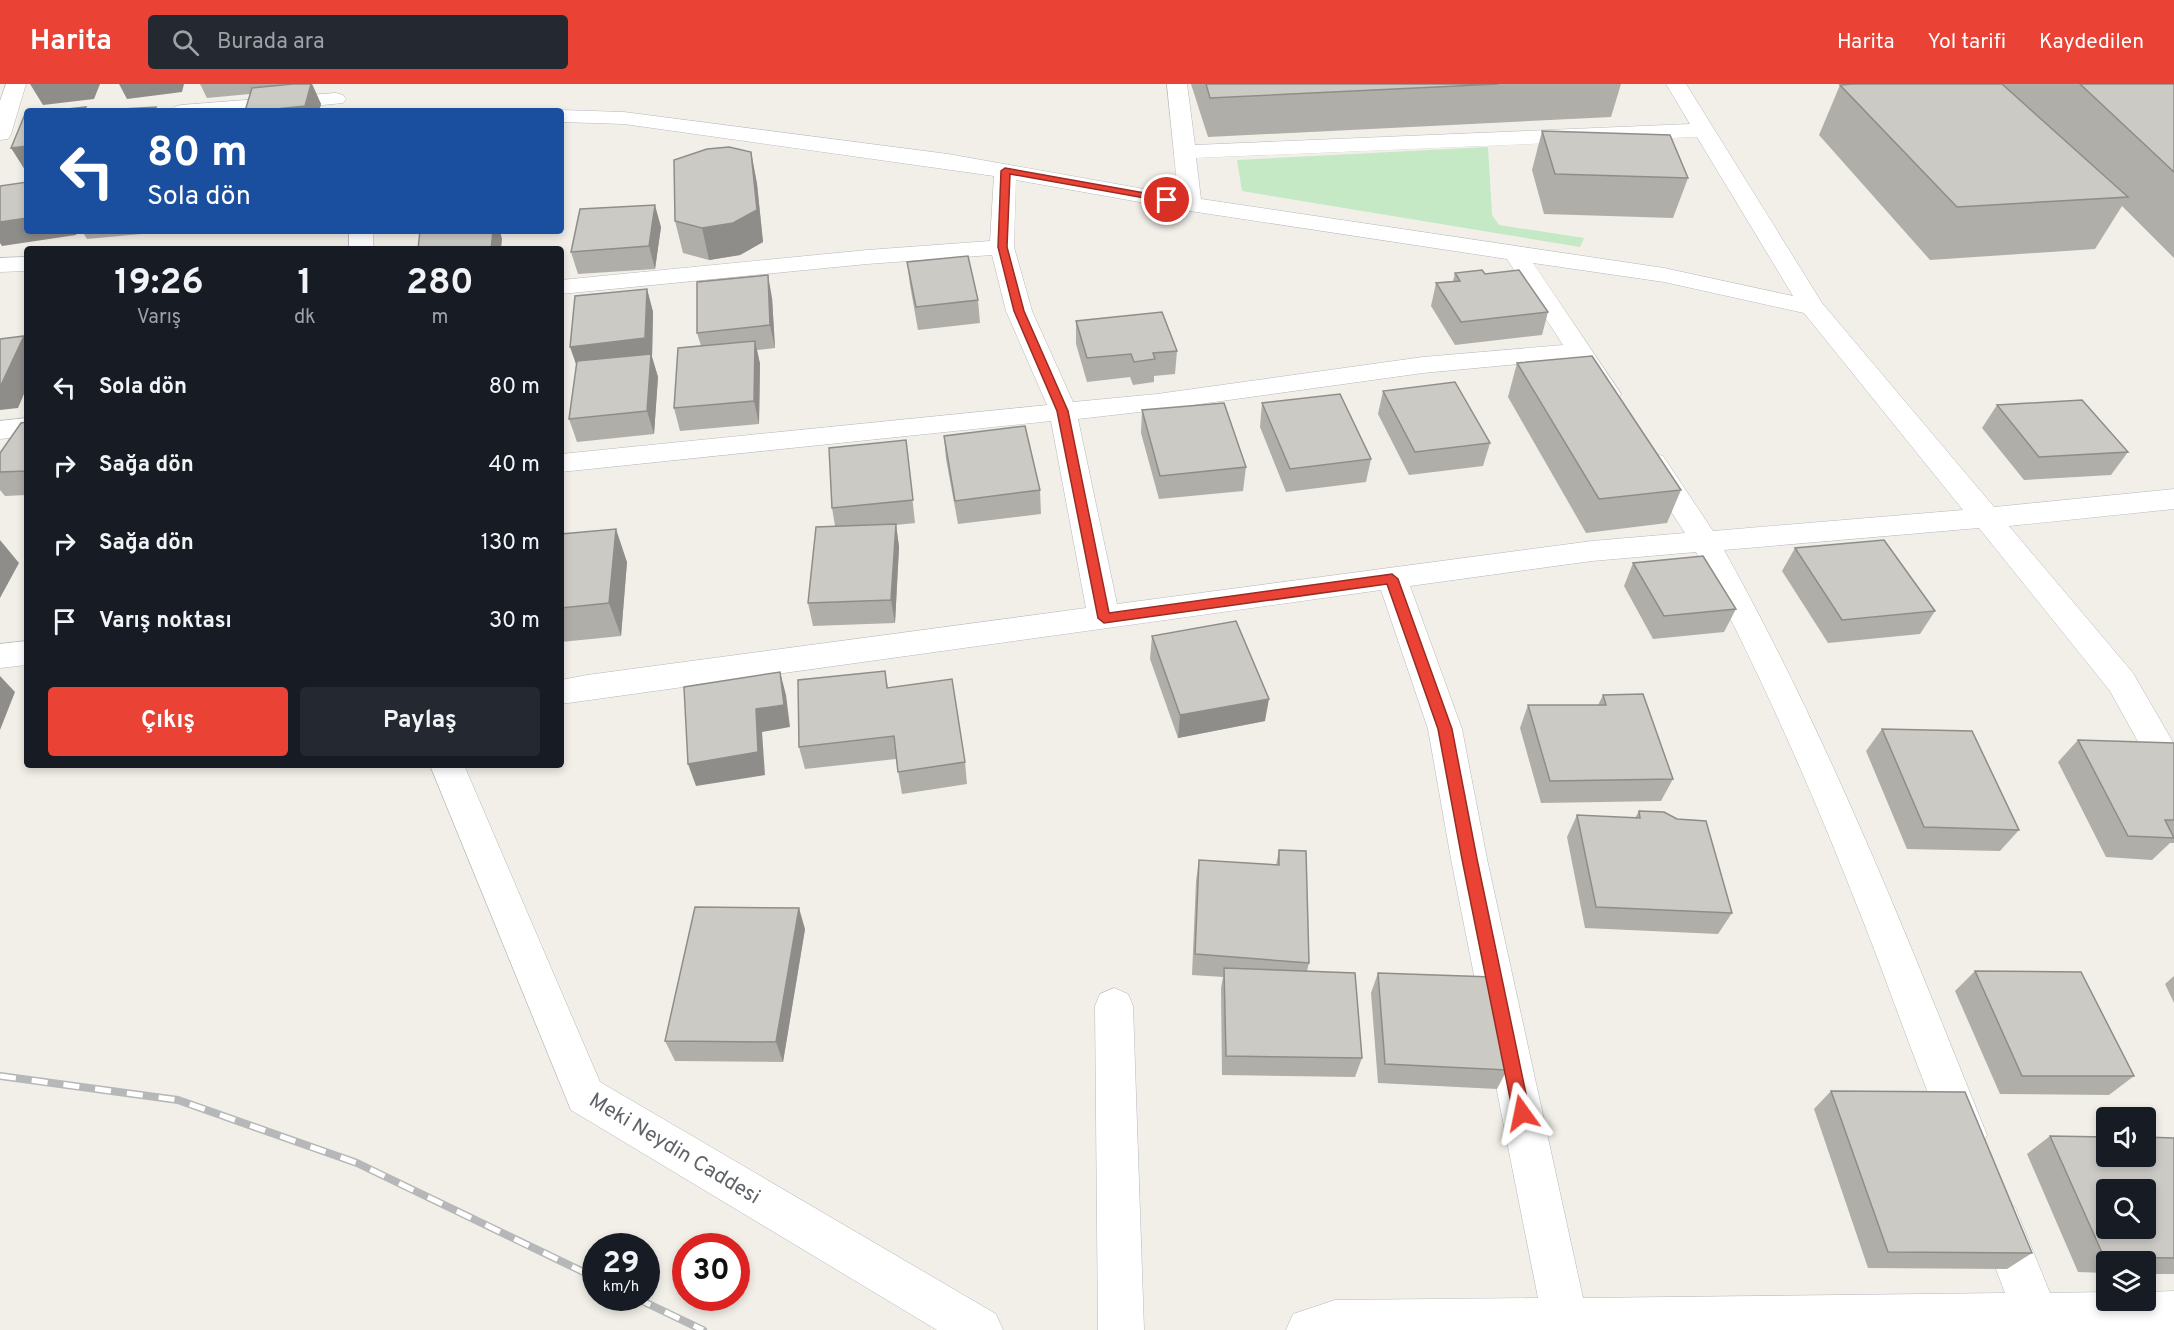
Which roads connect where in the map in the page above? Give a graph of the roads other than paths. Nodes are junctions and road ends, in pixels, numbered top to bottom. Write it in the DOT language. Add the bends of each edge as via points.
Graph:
graph roads {
  1 [pos="16,84"];
  2 [pos="1177,84"];
  3 [pos="1676,84"];
  4 [pos="336,98"];
  5 [pos="217,108"];
  6 [pos="564,116"];
  7 [pos="24,124"];
  8 [pos="1,128"];
  9 [pos="1705,130"];
  10 [pos="1185,152"];
  11 [pos="1005,171"];
  12 [pos="1191,204"];
  13 [pos="1002,247"];
  14 [pos="1515,253"];
  15 [pos="24,264"];
  16 [pos="0,265"];
  17 [pos="564,287"];
  18 [pos="1812,307"];
  19 [pos="1580,351"];
  20 [pos="1063,411"];
  21 [pos="24,428"];
  22 [pos="0,430"];
  23 [pos="564,463"];
  24 [pos="2174,499"];
  25 [pos="1986,517"];
  26 [pos="1705,541"];
  27 [pos="1392,579"];
  28 [pos="1104,618"];
  29 [pos="24,653"];
  30 [pos="0,656"];
  31 [pos="564,691"];
  32 [pos="448,768"];
  33 [pos="2174,775"];
  34 [pos="1114,1006"];
  35 [pos="1976,1160"];
  36 [pos="1989,1193"];
  37 [pos="2174,1314"];
  38 [pos="1565,1321"];
  39 [pos="2040,1323"];
  40 [pos="980,1330"];
  41 [pos="1120,1330"];
  42 [pos="1309,1330"];
  1 -- 8 [label="street"];
  2 -- 10 [label="street"];
  3 -- 9 [label="street"];
  4 -- 5 [label="street"];
  6 -- 11 [label="street" via="624,118 948,160"];
  7 -- 8 [label="street"];
  9 -- 10 [label="street"];
  9 -- 18 [label="street"];
  10 -- 12 [label="street"];
  11 -- 12 [label="street"];
  11 -- 13 [label="street"];
  12 -- 14 [label="street"];
  13 -- 17 [label="street"];
  13 -- 20 [label="street" via="1019,311"];
  14 -- 18 [label="street" via="1664,275"];
  14 -- 19 [label="street"];
  15 -- 16 [label="street"];
  18 -- 25 [label="street"];
  19 -- 20 [label="street" via="1423,365"];
  19 -- 26 [label="street"];
  20 -- 23 [label="street"];
  20 -- 28 [label="street"];
  21 -- 22 [label="street"];
  24 -- 25 [label="street"];
  25 -- 26 [label="street"];
  25 -- 33 [label="street" via="2122,682"];
  26 -- 27 [label="street" via="1592,551"];
  26 -- 35 [label="street" via="1782,686 1853,847"];
  27 -- 28 [label="street"];
  27 -- 38 [label="street" via="1445,729"];
  28 -- 31 [label="street"];
  29 -- 30 [label="street"];
  32 -- 40 [label="street, Meki Neydin Caddesi" via="585,1096"];
  34 -- 41 [label="street"];
  36 -- 39 [label="street"];
  37 -- 39 [label="street"];
  38 -- 39 [label="street"];
  38 -- 42 [label="street" via="1335,1323"];
}
